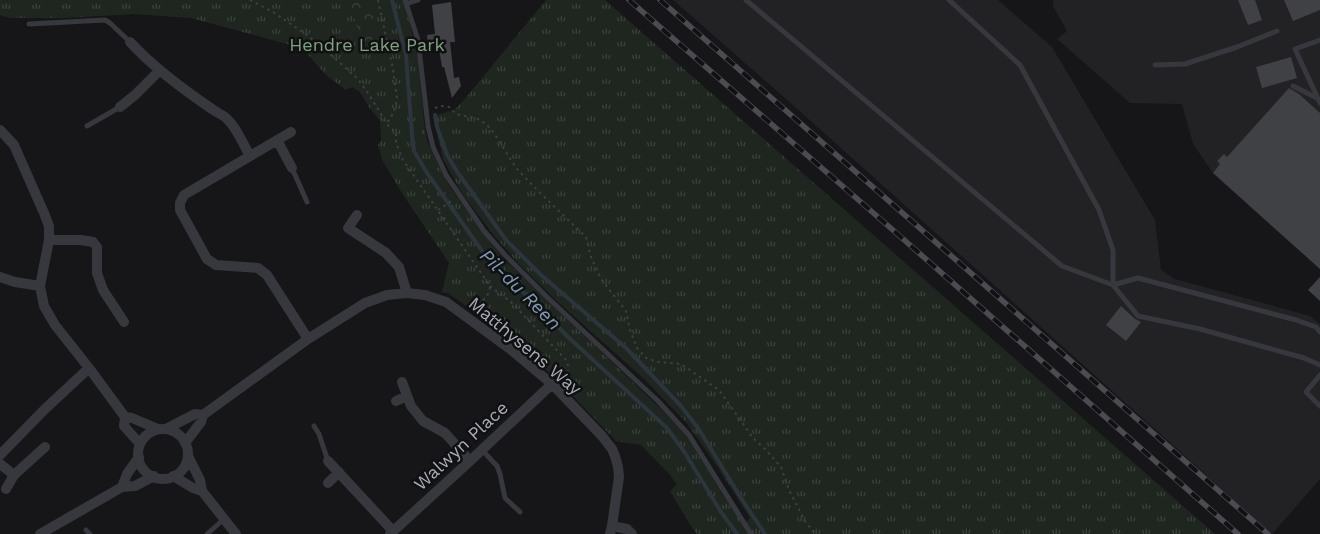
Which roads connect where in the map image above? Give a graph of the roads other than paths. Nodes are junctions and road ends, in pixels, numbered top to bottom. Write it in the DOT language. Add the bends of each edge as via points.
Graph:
graph roads {
  1 [pos="418,0"];
  2 [pos="746,0"];
  3 [pos="949,0"];
  4 [pos="406,2"];
  5 [pos="29,24"];
  6 [pos="1277,31"];
  7 [pos="1320,40"];
  8 [pos="130,42"];
  9 [pos="1155,65"];
  10 [pos="160,70"];
  11 [pos="1293,86"];
  12 [pos="1319,101"];
  13 [pos="120,107"];
  14 [pos="87,126"];
  15 [pos="0,130"];
  16 [pos="292,132"];
  17 [pos="277,140"];
  18 [pos="250,156"];
  19 [pos="292,168"];
  20 [pos="307,202"];
  21 [pos="357,215"];
  22 [pos="49,240"];
  23 [pos="0,277"];
  24 [pos="1113,285"];
  25 [pos="40,286"];
  26 [pos="407,292"];
  27 [pos="124,322"];
  28 [pos="1320,332"];
  29 [pos="308,339"];
  30 [pos="1320,365"];
  31 [pos="89,368"];
  32 [pos="1320,375"];
  33 [pos="402,382"];
  34 [pos="554,386"];
  35 [pos="407,396"];
  36 [pos="396,401"];
  37 [pos="1320,406"];
  38 [pos="203,415"];
  39 [pos="124,417"];
  40 [pos="314,426"];
  41 [pos="162,429"];
  42 [pos="185,443"];
  43 [pos="140,444"];
  44 [pos="45,447"];
  45 [pos="482,450"];
  46 [pos="0,455"];
  47 [pos="188,456"];
  48 [pos="139,457"];
  49 [pos="328,461"];
  50 [pos="470,461"];
  51 [pos="0,464"];
  52 [pos="339,472"];
  53 [pos="14,475"];
  54 [pos="154,476"];
  55 [pos="174,476"];
  56 [pos="328,483"];
  57 [pos="122,487"];
  58 [pos="6,489"];
  59 [pos="202,490"];
  60 [pos="520,512"];
  61 [pos="224,519"];
  62 [pos="611,530"];
  63 [pos="391,533"];
  64 [pos="40,534"];
  65 [pos="207,534"];
  66 [pos="236,534"];
  67 [pos="632,534"];
  68 [pos="751,534"];
  1 -- 4 [label="lane"];
  2 -- 24 [label="lane" via="1062,266"];
  3 -- 24 [label="lane" via="1020,66 1099,210 1113,250"];
  4 -- 68 [label="lane" via="418,40 433,147 459,195 505,255 675,418"];
  5 -- 8 [label="lane" via="105,20"];
  6 -- 9 [label="lane" via="1184,64"];
  7 -- 12 [label="lane" via="1295,49"];
  8 -- 10 [label="street"];
  10 -- 13 [label="street"];
  10 -- 18 [label="street" via="225,117"];
  11 -- 12 [label="lane"];
  13 -- 14 [label="lane"];
  15 -- 22 [label="street" via="14,145 49,226"];
  16 -- 17 [label="street"];
  17 -- 18 [label="street"];
  17 -- 19 [label="street"];
  18 -- 29 [label="street" via="184,195 180,210 206,259 216,265 258,268 267,275"];
  19 -- 20 [label="lane"];
  21 -- 26 [label="street" via="348,228 393,260 399,267"];
  22 -- 25 [label="street"];
  22 -- 27 [label="street" via="81,240 92,242 97,247 97,273 103,290"];
  23 -- 25 [label="street"];
  24 -- 28 [label="lane" via="1138,278 1296,320 1316,327"];
  24 -- 30 [label="lane" via="1138,316 1200,329"];
  25 -- 31 [label="street" via="44,306 55,325"];
  26 -- 29 [label="street, Matthysens Way" via="365,303"];
  26 -- 34 [label="street, Matthysens Way" via="446,302"];
  29 -- 38 [label="street, Matthysens Way"];
  31 -- 39 [label="street"];
  31 -- 46 [label="street"];
  32 -- 37 [label="lane" via="1306,392"];
  33 -- 35 [label="street"];
  34 -- 45 [label="street, Walwyn Place"];
  34 -- 62 [label="street, Matthysens Way" via="602,436 615,456 619,477"];
  35 -- 36 [label="street"];
  35 -- 50 [label="street" via="423,421 445,433"];
  38 -- 41 [label="street, Matthysens Way" via="195,414"];
  38 -- 42 [label="street, Matthysens Way"];
  39 -- 41 [label="street"];
  39 -- 43 [label="street" via="124,426"];
  40 -- 49 [label="lane" via="320,434"];
  41 -- 42 [label="street" via="175,432"];
  41 -- 43 [label="street, Matthysens Way" via="150,433"];
  42 -- 47 [label="street"];
  43 -- 48 [label="street"];
  44 -- 53 [label="street"];
  45 -- 50 [label="street, Walwyn Place"];
  45 -- 60 [label="lane" via="497,466 505,498"];
  47 -- 55 [label="street" via="186,464"];
  47 -- 59 [label="street"];
  48 -- 54 [label="street" via="144,469"];
  48 -- 57 [label="street"];
  49 -- 52 [label="street, Walwyn Place"];
  50 -- 63 [label="street, Walwyn Place"];
  51 -- 53 [label="street"];
  52 -- 56 [label="street"];
  52 -- 63 [label="street, Walwyn Place"];
  53 -- 58 [label="street"];
  54 -- 55 [label="street"];
  54 -- 57 [label="street" via="135,486"];
  55 -- 59 [label="street"];
  57 -- 64 [label="street"];
  59 -- 61 [label="street"];
  61 -- 65 [label="lane"];
  61 -- 66 [label="street"];
  62 -- 67 [label="street" via="628,530"];
}
